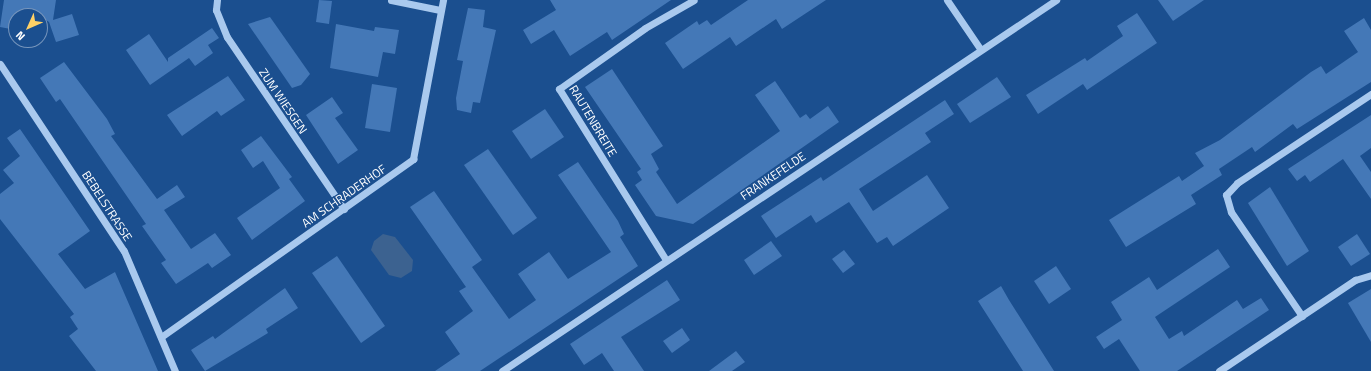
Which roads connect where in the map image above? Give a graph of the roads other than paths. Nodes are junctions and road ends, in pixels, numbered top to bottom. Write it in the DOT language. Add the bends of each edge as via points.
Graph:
graph roads {
  1 [pos="217,0"];
  2 [pos="391,0"];
  3 [pos="443,0"];
  4 [pos="694,0"];
  5 [pos="947,0"];
  6 [pos="1056,0"];
  7 [pos="440,10"];
  8 [pos="981,50"];
  9 [pos="0,64"];
  10 [pos="1371,94"];
  11 [pos="344,209"];
  12 [pos="666,260"];
  13 [pos="1371,275"];
  14 [pos="1302,316"];
  15 [pos="161,337"];
  16 [pos="175,371"];
  17 [pos="502,371"];
  18 [pos="1219,371"];
  1 -- 11 [label="street, ZUM WIESGEN" via="216,10 227,37"];
  2 -- 7 [label="street"];
  3 -- 7 [label="street, AM SCHRADERHOF"];
  4 -- 12 [label="street, RAUTENBREITE" via="645,28 559,89"];
  5 -- 8 [label="street"];
  6 -- 8 [label="street, FRANKEFELDE"];
  7 -- 11 [label="street, AM SCHRADERHOF" via="413,159"];
  8 -- 12 [label="street, FRANKEFELDE"];
  9 -- 15 [label="street, BEBELSTRASSE" via="124,251"];
  10 -- 14 [label="street" via="1237,183 1226,195 1231,212"];
  11 -- 15 [label="street, AM SCHRADERHOF"];
  12 -- 17 [label="street, FRANKEFELDE"];
  13 -- 14 [label="street" via="1355,280"];
  14 -- 18 [label="street"];
  15 -- 16 [label="street, BEBELSTRASSE"];
}
